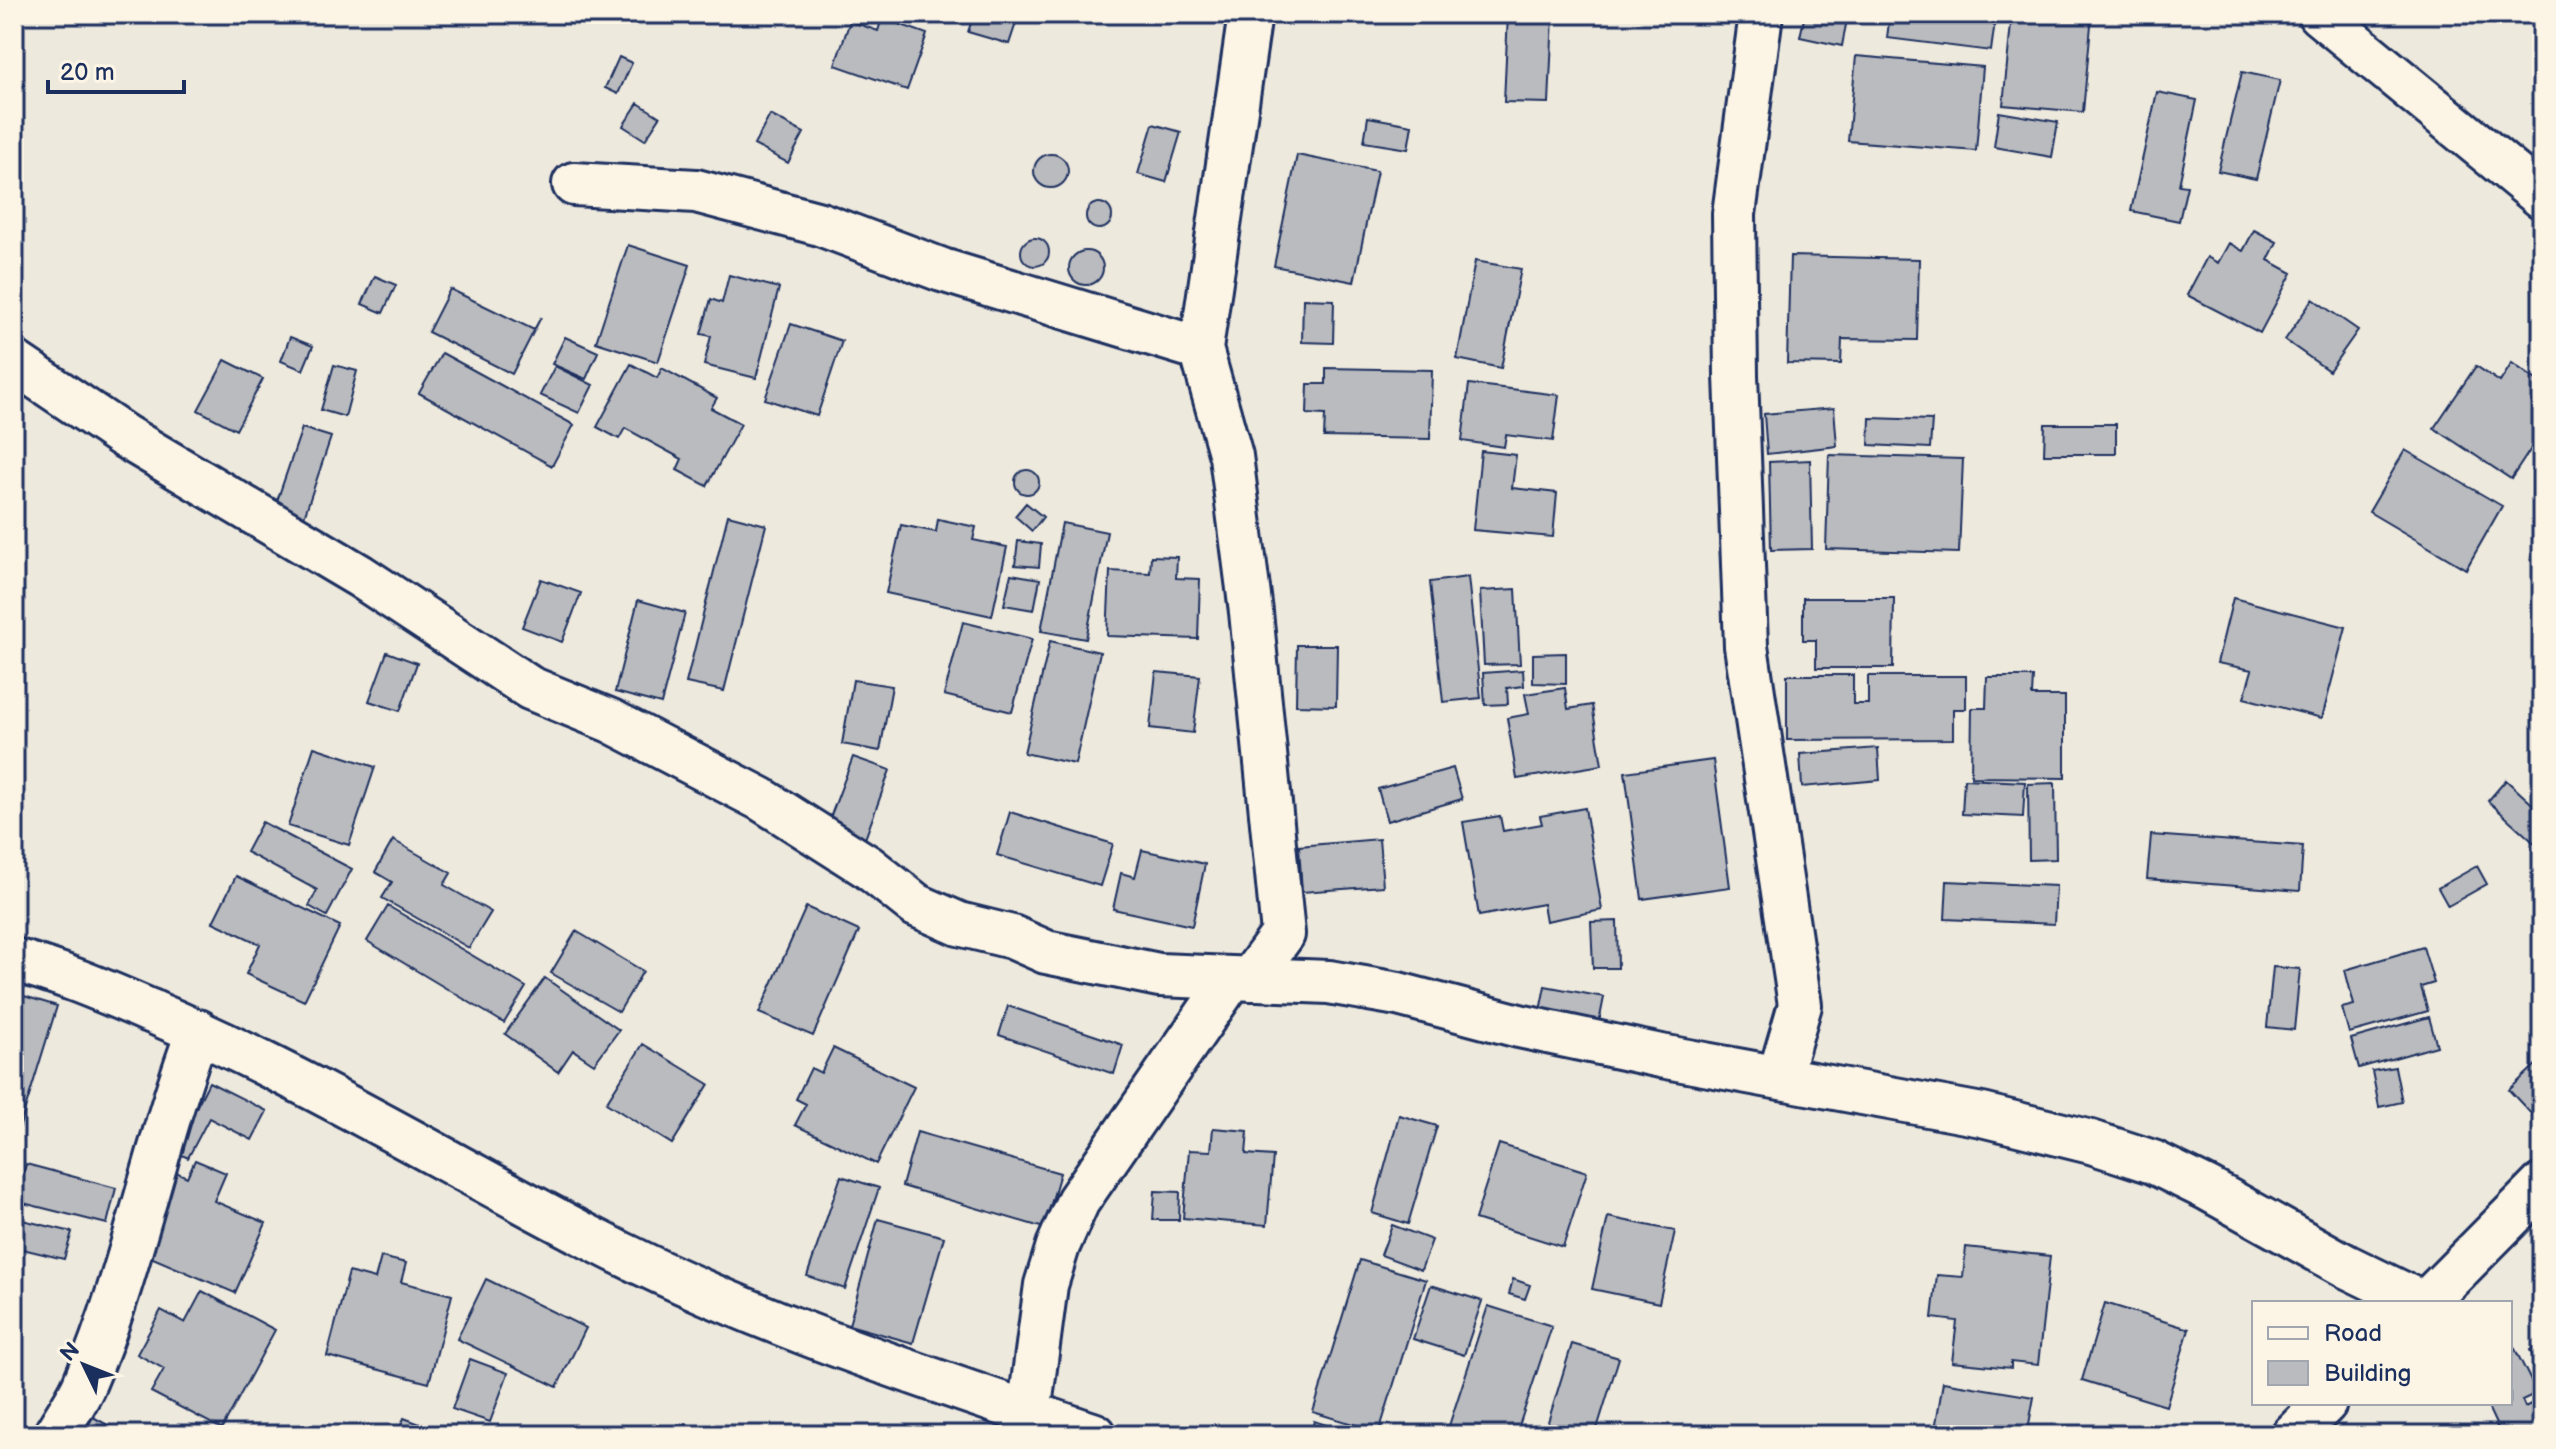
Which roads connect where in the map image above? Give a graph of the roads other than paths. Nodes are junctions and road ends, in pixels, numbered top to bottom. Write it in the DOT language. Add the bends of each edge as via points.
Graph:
graph roads {
  1 [pos="1250,14"];
  2 [pos="1761,14"];
  3 [pos="2319,14"];
  4 [pos="574,184"];
  5 [pos="2542,197"];
  6 [pos="1201,349"];
  7 [pos="14,362"];
  8 [pos="14,960"];
  9 [pos="1241,979"];
  10 [pos="198,1031"];
  11 [pos="1779,1077"];
  12 [pos="2542,1185"];
  13 [pos="2420,1301"];
  14 [pos="2426,1301"];
  15 [pos="2323,1405"];
  16 [pos="1029,1413"];
  17 [pos="55,1435"];
  18 [pos="1095,1435"];
  19 [pos="2293,1435"];
  1 -- 6 [label="street"];
  2 -- 11 [label="street" via="1734,214 1736,375 1746,646 1800,1005"];
  3 -- 5 [label="street"];
  4 -- 6 [label="street" via="696,191 820,224 942,270"];
  6 -- 9 [label="street" via="1231,456 1283,934"];
  7 -- 9 [label="street" via="530,688 611,721 761,799 868,867 916,905 1061,955 1159,975"];
  8 -- 10 [label="street" via="59,972"];
  9 -- 11 [label="street" via="1329,982 1384,992 1519,1026"];
  9 -- 16 [label="street" via="1074,1211 1046,1285"];
  10 -- 16 [label="street" via="667,1274 754,1313"];
  10 -- 17 [label="street" via="113,1308 82,1390"];
  11 -- 13 [label="street" via="1982,1115 2153,1162"];
  12 -- 14 [label="street"];
  15 -- 19 [label="street"];
  16 -- 18 [label="street"];
}
